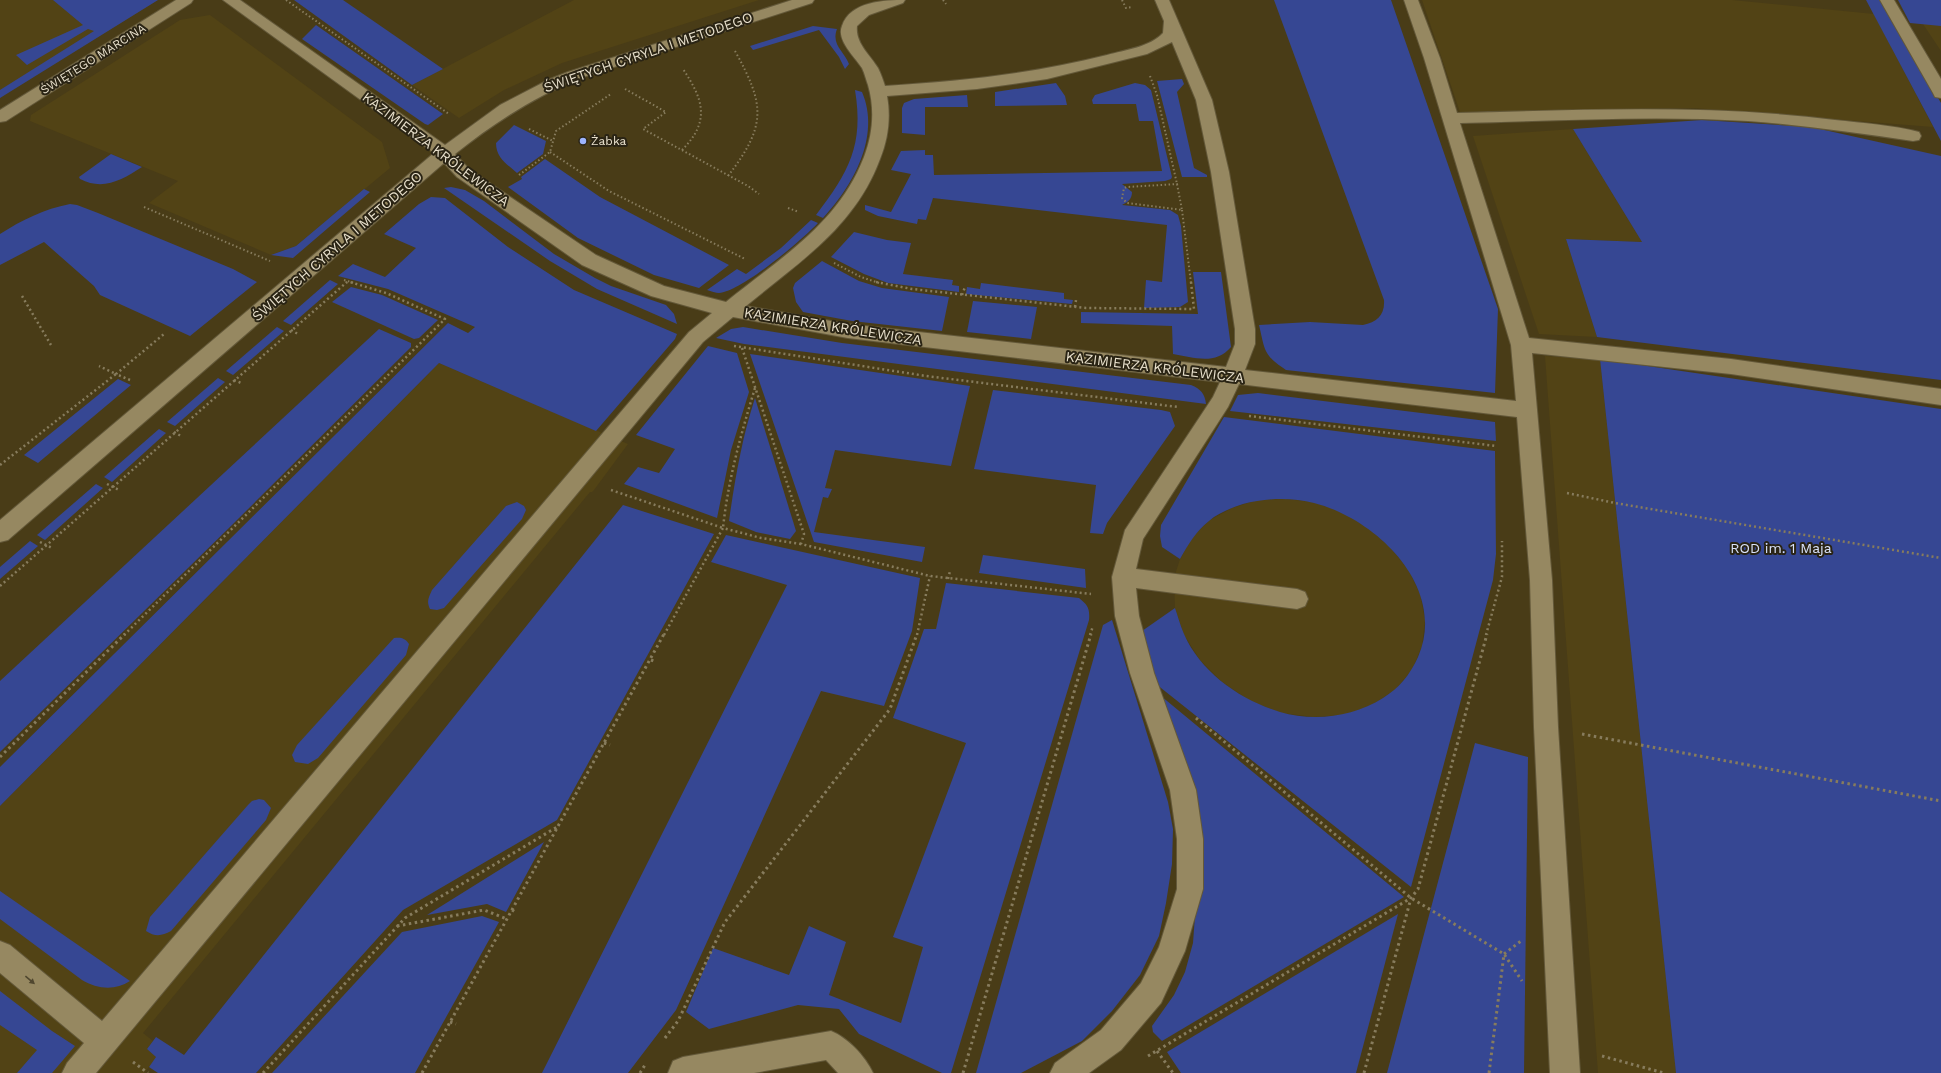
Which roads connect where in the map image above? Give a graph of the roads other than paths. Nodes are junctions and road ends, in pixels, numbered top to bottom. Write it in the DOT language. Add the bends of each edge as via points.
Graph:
graph roads {
  1 [pos="186,0"];
  2 [pos="230,0"];
  3 [pos="807,0"];
  4 [pos="898,0"];
  5 [pos="1162,0"];
  6 [pos="1411,0"];
  7 [pos="1887,0"];
  8 [pos="1173,26"];
  9 [pos="878,92"];
  10 [pos="1941,93"];
  11 [pos="0,117"];
  12 [pos="1450,118"];
  13 [pos="1913,136"];
  14 [pos="445,153"];
  15 [pos="728,310"];
  16 [pos="1521,345"];
  17 [pos="1233,376"];
  18 [pos="1941,396"];
  19 [pos="1527,410"];
  20 [pos="0,533"];
  21 [pos="1123,577"];
  22 [pos="1297,599"];
  23 [pos="0,955"];
  24 [pos="104,1041"];
  25 [pos="77,1073"];
  26 [pos="683,1073"];
  27 [pos="858,1073"];
  28 [pos="1065,1073"];
  29 [pos="1566,1073"];
  1 -- 11 [label="street, ŚWIĘTEGO MARCINA"];
  2 -- 14 [label="street, KAZIMIERZA KRÓLEWICZA"];
  3 -- 14 [label="street, ŚWIĘTYCH CYRYLA I METODEGO" via="612,62 544,87 502,110"];
  4 -- 9 [label="street" via="864,12 849,26 850,38 871,70"];
  5 -- 8 [label="street"];
  6 -- 12 [label="street"];
  7 -- 10 [label="street"];
  8 -- 9 [label="street" via="1172,34 1162,43 1072,69 953,86"];
  8 -- 17 [label="street" via="1204,100 1220,172 1245,344"];
  9 -- 15 [label="street" via="881,123 870,169 842,214 821,236"];
  12 -- 13 [label="street" via="1624,114 1724,115 1814,122"];
  12 -- 16 [label="street"];
  14 -- 15 [label="street, KAZIMIERZA KRÓLEWICZA" via="463,173 589,260 658,291"];
  14 -- 20 [label="street, ŚWIĘTYCH CYRYLA I METODEGO"];
  15 -- 17 [label="street, KAZIMIERZA KRÓLEWICZA" via="848,331"];
  15 -- 24 [label="street" via="696,337"];
  16 -- 18 [label="street" via="1704,363"];
  16 -- 19 [label="street"];
  17 -- 19 [label="street, KAZIMIERZA KRÓLEWICZA"];
  17 -- 21 [label="street" via="1221,401 1133,537"];
  19 -- 29 [label="street" via="1541,580 1546,727"];
  21 -- 22 [label="street"];
  21 -- 28 [label="street" via="1127,616 1142,673 1183,790 1190,839 1190,889 1171,951 1151,994 1111,1040"];
  23 -- 24 [label="street, one-way"];
  24 -- 25 [label="street"];
  26 -- 27 [label="street" via="831,1045"];
}
